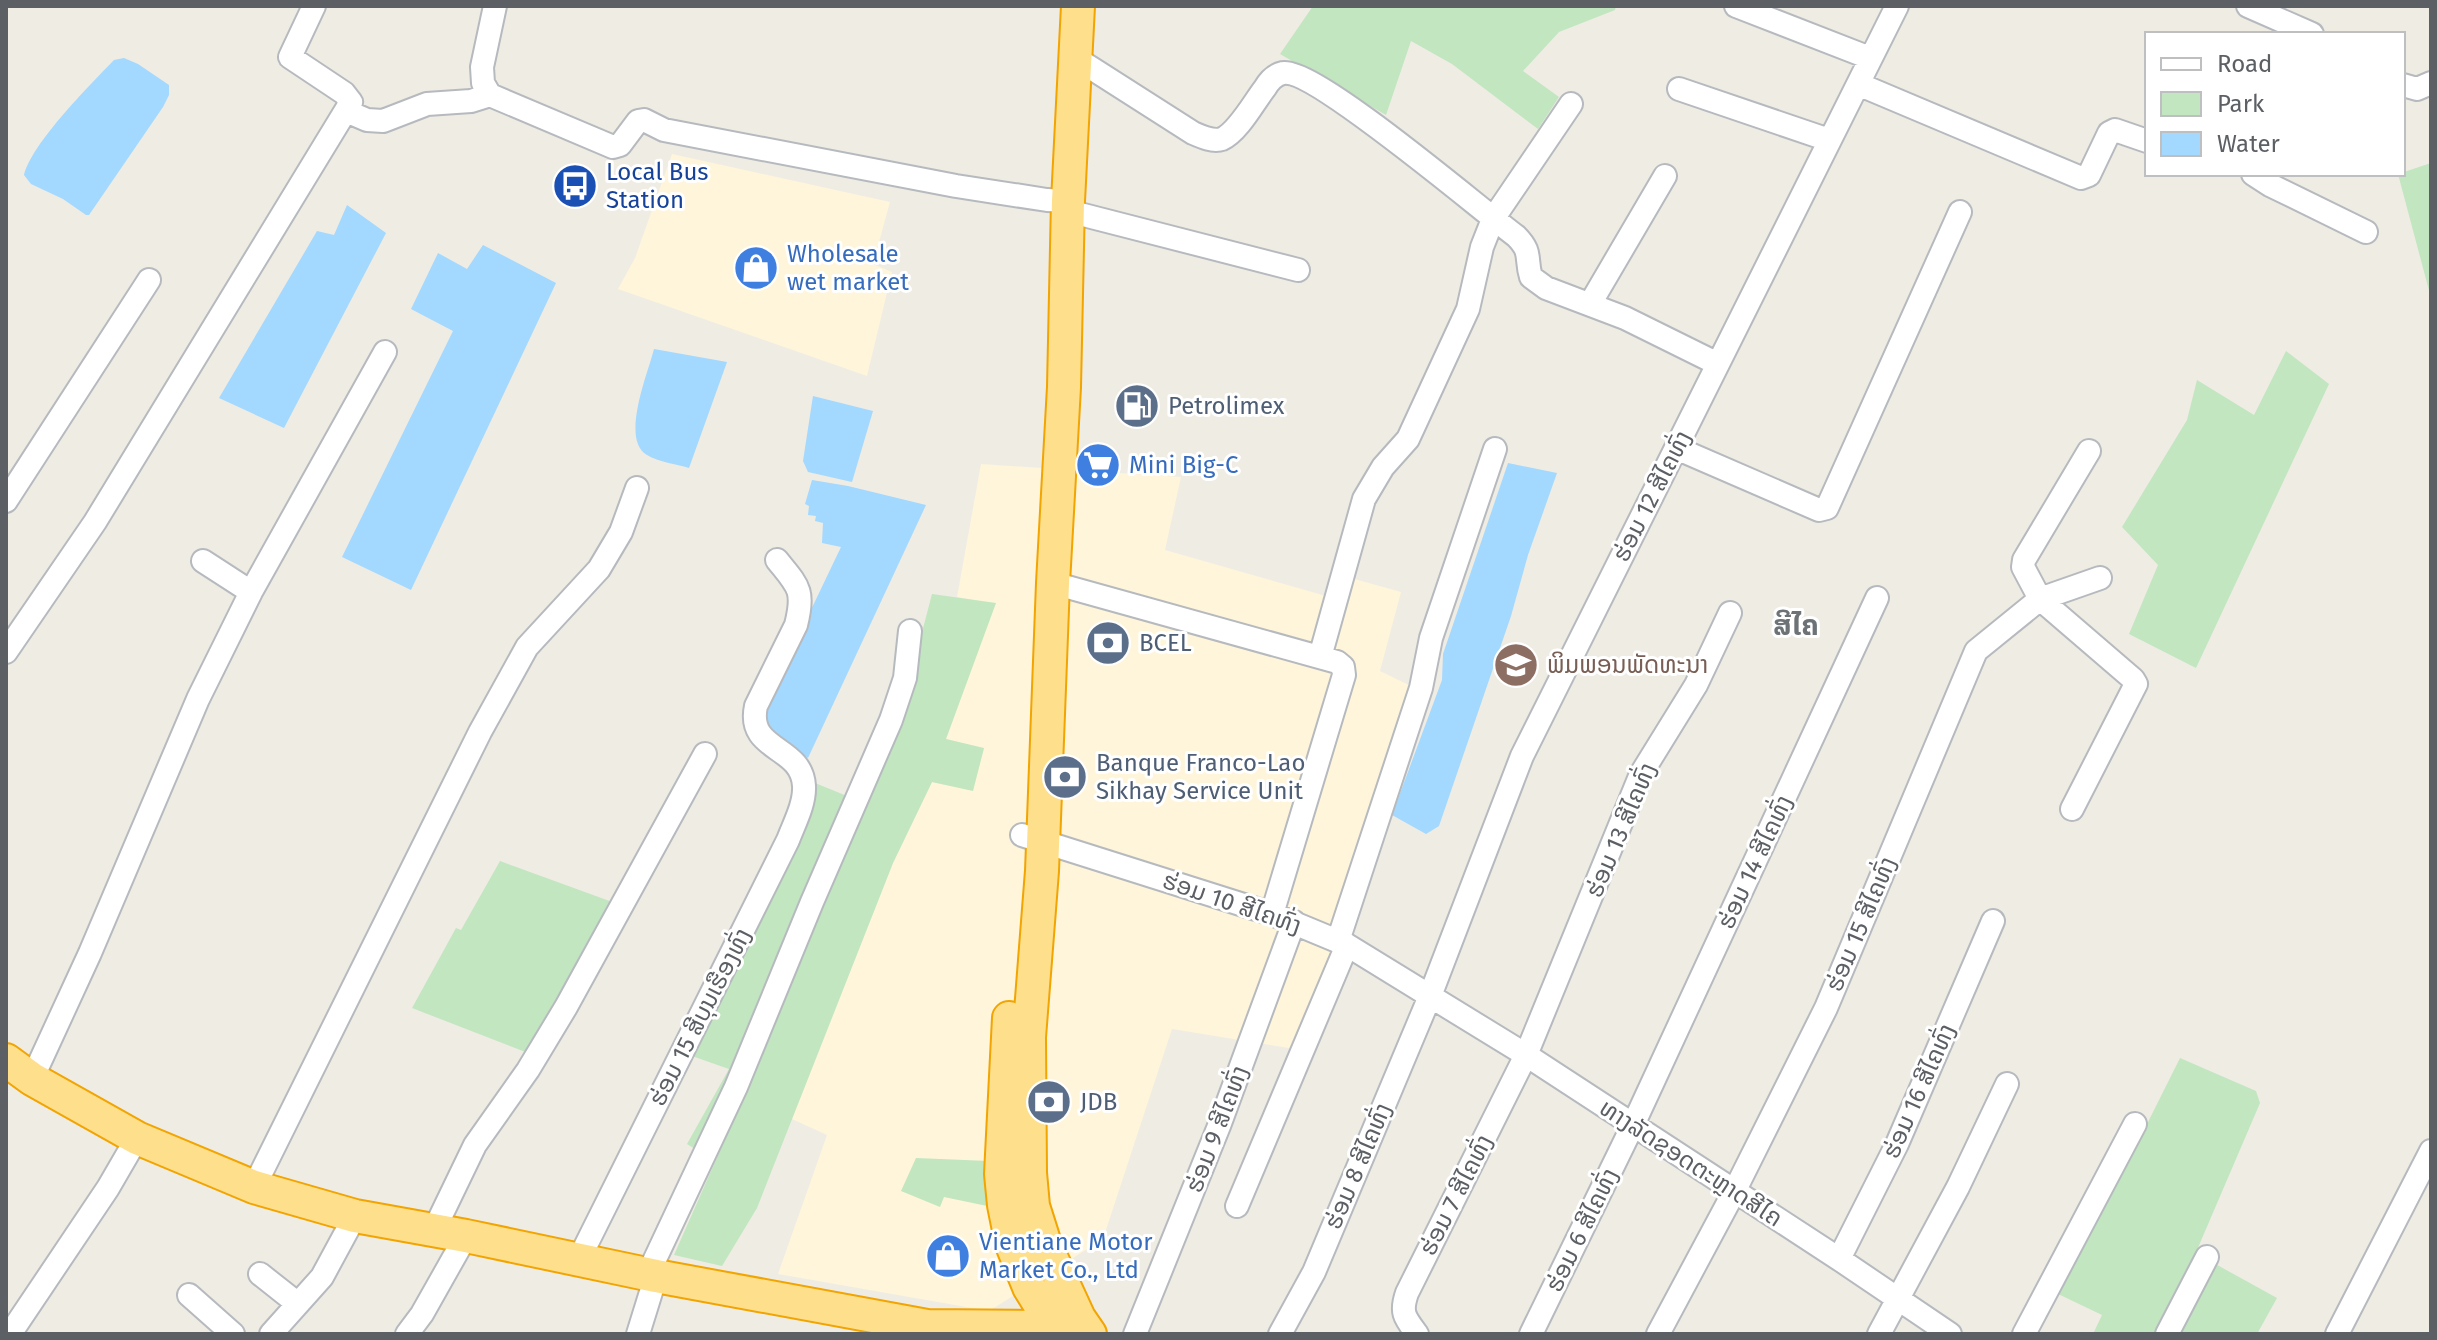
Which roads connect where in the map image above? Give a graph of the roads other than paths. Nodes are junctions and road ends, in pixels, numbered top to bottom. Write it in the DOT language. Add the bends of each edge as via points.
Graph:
graph roads {
  1 [pos="314,6"];
  2 [pos="495,6"];
  3 [pos="1056,6"];
  4 [pos="1078,6"];
  5 [pos="1736,6"];
  6 [pos="1897,6"];
  7 [pos="2248,6"];
  8 [pos="2307,32"];
  9 [pos="1074,57"];
  10 [pos="1870,58"];
  11 [pos="2431,83"];
  12 [pos="1858,84"];
  13 [pos="2405,86"];
  14 [pos="1679,89"];
  15 [pos="490,95"];
  16 [pos="1571,104"];
  17 [pos="346,111"];
  18 [pos="1829,140"];
  19 [pos="2145,140"];
  20 [pos="1665,176"];
  21 [pos="2256,176"];
  22 [pos="1061,204"];
  23 [pos="1960,212"];
  24 [pos="1493,219"];
  25 [pos="2366,232"];
  26 [pos="1298,270"];
  27 [pos="149,280"];
  28 [pos="1590,304"];
  29 [pos="385,352"];
  30 [pos="1718,364"];
  31 [pos="1676,448"];
  32 [pos="1495,449"];
  33 [pos="2089,451"];
  34 [pos="637,488"];
  35 [pos="6,501"];
  36 [pos="777,560"];
  37 [pos="203,561"];
  38 [pos="2100,578"];
  39 [pos="1053,583"];
  40 [pos="251,592"];
  41 [pos="1877,598"];
  42 [pos="2040,599"];
  43 [pos="1730,613"];
  44 [pos="910,631"];
  45 [pos="6,652"];
  46 [pos="1320,657"];
  47 [pos="705,754"];
  48 [pos="2072,809"];
  49 [pos="1033,838"];
  50 [pos="1272,914"];
  51 [pos="1993,921"];
  52 [pos="1294,922"];
  53 [pos="1342,943"];
  54 [pos="1430,996"];
  55 [pos="1526,1055"];
  56 [pos="6,1060"];
  57 [pos="32,1079"];
  58 [pos="2007,1084"];
  59 [pos="2135,1124"];
  60 [pos="1633,1125"];
  61 [pos="137,1138"];
  62 [pos="2431,1151"];
  63 [pos="254,1187"];
  64 [pos="1734,1192"];
  65 [pos="1237,1206"];
  66 [pos="355,1216"];
  67 [pos="434,1230"];
  68 [pos="466,1236"];
  69 [pos="2207,1257"];
  70 [pos="579,1259"];
  71 [pos="1839,1259"];
  72 [pos="260,1274"];
  73 [pos="652,1275"];
  74 [pos="189,1295"];
  75 [pos="1900,1300"];
  76 [pos="298,1304"];
  77 [pos="1070,1328"];
  78 [pos="924,1330"];
  79 [pos="1013,1331"];
  80 [pos="10,1334"];
  81 [pos="233,1334"];
  82 [pos="271,1334"];
  83 [pos="407,1334"];
  84 [pos="638,1334"];
  85 [pos="1135,1334"];
  86 [pos="1280,1334"];
  87 [pos="1417,1334"];
  88 [pos="1531,1334"];
  89 [pos="1658,1334"];
  90 [pos="1879,1334"];
  91 [pos="1950,1334"];
  92 [pos="2024,1334"];
  93 [pos="2167,1334"];
  94 [pos="2337,1334"];
  1 -- 17 [label="street" via="290,57 344,93 351,102"];
  2 -- 15 [label="street" via="482,67"];
  3 -- 22 [label="highway"];
  4 -- 9 [label="highway"];
  5 -- 10 [label="street"];
  6 -- 10 [label="street, ຮ່ອມ 12 ສີໄຄທົ່ງ"];
  7 -- 8 [label="street"];
  9 -- 22 [label="highway"];
  9 -- 24 [label="street" via="1208,139 1221,139 1235,129 1272,78 1295,75 1348,104"];
  10 -- 12 [label="street, ຮ່ອມ 12 ສີໄຄທົ່ງ"];
  11 -- 13 [label="street" via="2417,89"];
  12 -- 18 [label="street, ຮ່ອມ 12 ສີໄຄທົ່ງ"];
  12 -- 19 [label="street" via="2081,178 2089,175 2109,133 2115,130"];
  14 -- 18 [label="street"];
  15 -- 17 [label="street" via="427,104 383,121"];
  15 -- 22 [label="street" via="613,147 644,120 664,130"];
  16 -- 24 [label="street"];
  17 -- 45 [label="street" via="95,522"];
  18 -- 30 [label="street, ຮ່ອມ 12 ສີໄຄທົ່ງ"];
  20 -- 28 [label="street"];
  21 -- 25 [label="street"];
  22 -- 26 [label="street"];
  22 -- 39 [label="highway" via="1064,387"];
  22 -- 49 [label="highway" via="1031,581"];
  23 -- 31 [label="street" via="1827,508 1819,510"];
  24 -- 28 [label="street" via="1526,246 1531,277"];
  24 -- 46 [label="street" via="1468,309 1408,439 1364,499"];
  27 -- 35 [label="street"];
  28 -- 30 [label="street"];
  29 -- 40 [label="street"];
  30 -- 31 [label="street, ຮ່ອມ 12 ສີໄຄທົ່ງ"];
  31 -- 54 [label="street, ຮ່ອມ 12 ສີໄຄທົ່ງ" via="1522,756"];
  32 -- 53 [label="street" via="1431,638 1421,688"];
  33 -- 42 [label="street" via="2024,560"];
  34 -- 63 [label="street" via="621,532 599,569 527,647 480,732"];
  36 -- 70 [label="street, ຮ່ອມ 15 ສີບຸນເຮືອງທົ່ງ" via="802,598 796,625 754,717 763,739 801,771 804,796 788,840"];
  37 -- 40 [label="street"];
  38 -- 42 [label="street"];
  39 -- 46 [label="street"];
  39 -- 49 [label="highway"];
  40 -- 57 [label="street" via="198,699"];
  41 -- 60 [label="street, ຮ່ອມ 14 ສີໄຄທົ່ງ"];
  42 -- 48 [label="street" via="2136,684"];
  42 -- 64 [label="street, ຮ່ອມ 15 ສີໄຄທົ່ງ" via="1976,651 1826,1008"];
  43 -- 55 [label="street, ຮ່ອມ 13 ສີໄຄທົ່ງ" via="1696,685 1641,774"];
  44 -- 73 [label="street" via="905,678 891,720"];
  46 -- 50 [label="street" via="1337,662 1344,675"];
  47 -- 67 [label="street" via="566,1007 475,1145"];
  49 -- 50 [label="street, ຮ່ອມ 10 ສີໄຄທົ່ງ"];
  49 -- 77 [label="highway" via="1030,1173 1033,1206 1060,1281"];
  49 -- 77 [label="highway" via="1008,1036 1001,1174 1012,1245 1029,1287"];
  50 -- 52 [label="street, ຮ່ອມ 10 ສີໄຄທົ່ງ"];
  51 -- 71 [label="street, ຮ່ອມ 16 ສີໄຄທົ່ງ" via="1897,1144"];
  52 -- 53 [label="street, ຮ່ອມ 10 ສີໄຄທົ່ງ"];
  52 -- 85 [label="street, ຮ່ອມ 9 ສີໄຄທົ່ງ"];
  53 -- 54 [label="street, ຮ່ອມ 10 ສີໄຄທົ່ງ"];
  53 -- 65 [label="street"];
  54 -- 55 [label="street, ທາງລັດຊອດຕະຫຼາດສີໄຄ"];
  54 -- 86 [label="street, ຮ່ອມ 8 ສີໄຄທົ່ງ" via="1314,1272"];
  55 -- 60 [label="street, ທາງລັດຊອດຕະຫຼາດສີໄຄ"];
  55 -- 87 [label="street, ຮ່ອມ 7 ສີໄຄທົ່ງ" via="1407,1293 1402,1306"];
  56 -- 57 [label="highway"];
  57 -- 61 [label="highway"];
  58 -- 75 [label="street"];
  59 -- 92 [label="street"];
  60 -- 64 [label="street, ທາງລັດຊອດຕະຫຼາດສີໄຄ"];
  60 -- 88 [label="street, ຮ່ອມ 6 ສີໄຄທົ່ງ"];
  61 -- 63 [label="highway"];
  61 -- 80 [label="street"];
  62 -- 94 [label="street"];
  63 -- 66 [label="highway"];
  64 -- 71 [label="street, ທາງລັດຊອດຕະຫຼາດສີໄຄ"];
  64 -- 89 [label="street, ຮ່ອມ 15 ສີໄຄທົ່ງ"];
  66 -- 67 [label="highway"];
  66 -- 76 [label="street" via="322,1277"];
  67 -- 68 [label="highway"];
  68 -- 70 [label="highway"];
  68 -- 83 [label="street"];
  69 -- 93 [label="street"];
  70 -- 73 [label="highway"];
  71 -- 75 [label="street, ທາງລັດຊອດຕະຫຼາດສີໄຄ"];
  72 -- 76 [label="street"];
  73 -- 78 [label="highway"];
  73 -- 84 [label="street"];
  74 -- 81 [label="street"];
  75 -- 90 [label="street"];
  75 -- 91 [label="street, ທາງລັດຊອດຕະຫຼາດສີໄຄ"];
  76 -- 82 [label="street"];
  77 -- 79 [label="highway"];
  78 -- 79 [label="highway"];
}
